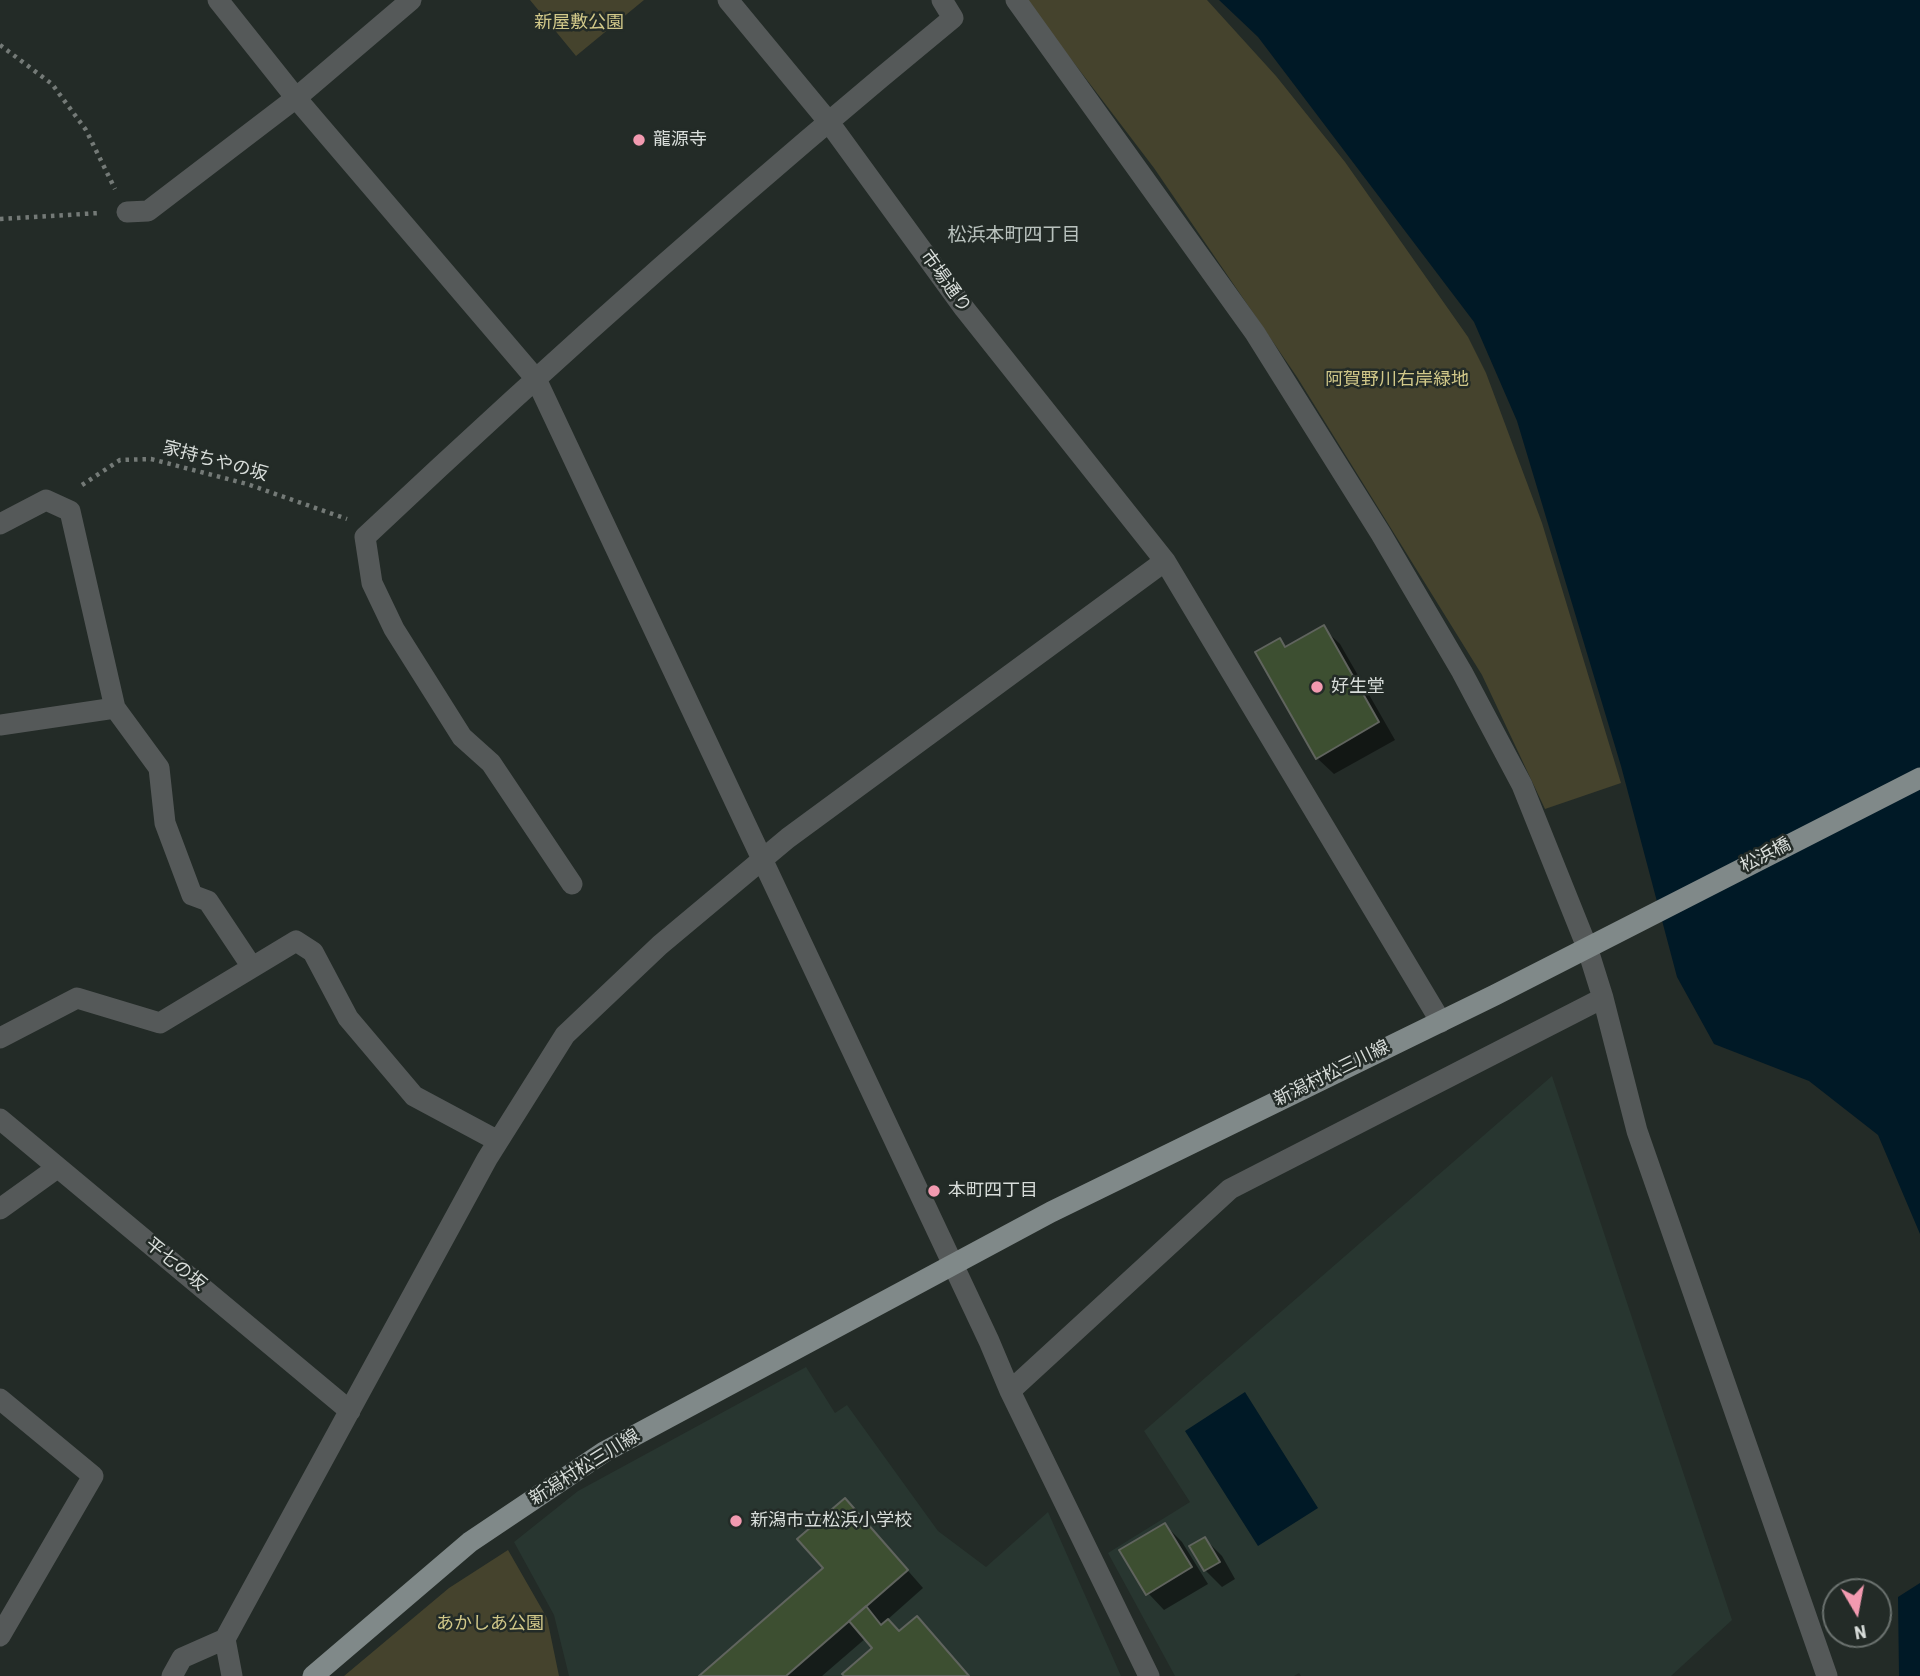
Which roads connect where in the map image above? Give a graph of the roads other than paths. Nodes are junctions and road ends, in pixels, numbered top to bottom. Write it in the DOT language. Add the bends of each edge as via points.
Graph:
graph roads {
  1 [pos="218,0"];
  2 [pos="411,0"];
  3 [pos="729,0"];
  4 [pos="942,0"];
  5 [pos="1016,0"];
  6 [pos="296,98"];
  7 [pos="828,121"];
  8 [pos="127,212"];
  9 [pos="536,379"];
  10 [pos="0,524"];
  11 [pos="1165,561"];
  12 [pos="116,708"];
  13 [pos="0,725"];
  14 [pos="1920,778"];
  15 [pos="763,860"];
  16 [pos="572,884"];
  17 [pos="1612,934"];
  18 [pos="1587,947"];
  19 [pos="252,967"];
  20 [pos="1603,998"];
  21 [pos="1441,1021"];
  22 [pos="0,1038"];
  23 [pos="0,1119"];
  24 [pos="498,1141"];
  25 [pos="57,1168"];
  26 [pos="0,1209"];
  27 [pos="1010,1391"];
  28 [pos="0,1399"];
  29 [pos="350,1411"];
  30 [pos="3,1623"];
  31 [pos="225,1639"];
  32 [pos="172,1676"];
  33 [pos="232,1676"];
  34 [pos="313,1676"];
  35 [pos="1149,1676"];
  36 [pos="1827,1676"];
  1 -- 6 [label="street"];
  2 -- 6 [label="street"];
  3 -- 7 [label="street, 市場通り"];
  4 -- 7 [label="street" via="953,18"];
  5 -- 18 [label="street" via="1255,333 1381,534 1522,785"];
  6 -- 8 [label="street" via="148,211"];
  6 -- 9 [label="street"];
  7 -- 9 [label="street"];
  7 -- 11 [label="street, 市場通り" via="964,308"];
  9 -- 15 [label="street"];
  9 -- 16 [label="street" via="365,537 366,560 394,629 462,737 491,763"];
  10 -- 12 [label="street" via="46,500 70,511"];
  11 -- 15 [label="street"];
  11 -- 21 [label="street, 市場通り"];
  12 -- 13 [label="street"];
  12 -- 19 [label="street" via="159,768 164,823 192,895 208,901"];
  14 -- 17 [label="main road, 松浜橋"];
  15 -- 24 [label="street" via="660,944 565,1035"];
  15 -- 27 [label="street"];
  17 -- 18 [label="main road, 新潟村松三川線"];
  18 -- 20 [label="street"];
  18 -- 21 [label="main road, 新潟村松三川線"];
  19 -- 22 [label="street" via="160,1023 77,998"];
  19 -- 24 [label="street" via="296,941 313,952 348,1018 414,1097"];
  20 -- 27 [label="street" via="1230,1189"];
  20 -- 36 [label="street" via="1637,1131"];
  21 -- 34 [label="main road, 新潟村松三川線" via="1051,1212 604,1452 470,1542"];
  23 -- 25 [label="street, 平七の坂"];
  24 -- 29 [label="street"];
  25 -- 26 [label="street"];
  25 -- 29 [label="street, 平七の坂"];
  27 -- 35 [label="street"];
  28 -- 30 [label="street" via="93,1476"];
  29 -- 31 [label="street"];
  31 -- 32 [label="street" via="182,1658"];
  31 -- 33 [label="street"];
}
